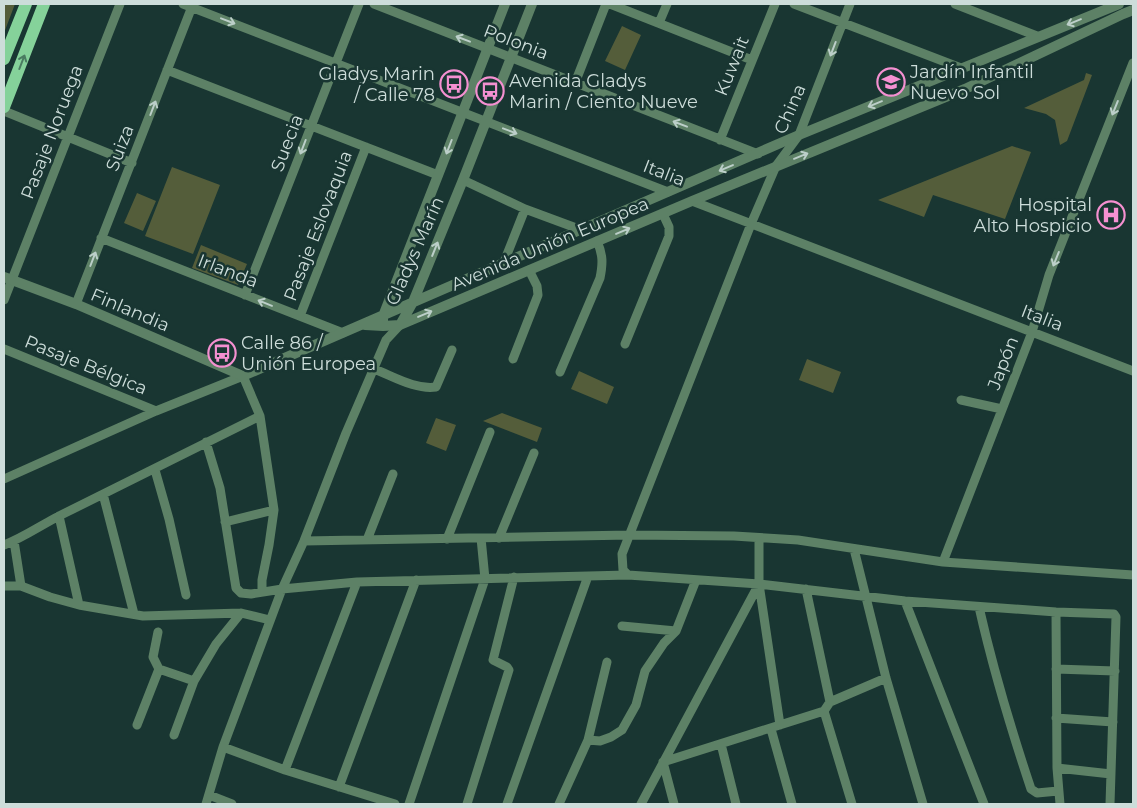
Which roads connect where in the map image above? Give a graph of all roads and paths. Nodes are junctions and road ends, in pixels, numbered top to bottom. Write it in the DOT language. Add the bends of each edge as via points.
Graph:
graph roads {
  1 [pos="26,4"];
  2 [pos="44,4"];
  3 [pos="120,4"];
  4 [pos="359,4"];
  5 [pos="374,4"];
  6 [pos="505,4"];
  7 [pos="532,4"];
  8 [pos="606,4"];
  9 [pos="610,4"];
  10 [pos="667,4"];
  11 [pos="794,4"];
  12 [pos="850,4"];
  13 [pos="955,4"];
  14 [pos="1119,4"];
  15 [pos="189,5"];
  16 [pos="772,5"];
  17 [pos="1133,10"];
  18 [pos="659,23"];
  19 [pos="842,24"];
  20 [pos="1037,36"];
  21 [pos="488,48"];
  22 [pos="511,58"];
  23 [pos="4,59"];
  24 [pos="752,60"];
  25 [pos="335,63"];
  26 [pos="1133,63"];
  27 [pos="961,68"];
  28 [pos="167,70"];
  29 [pos="575,83"];
  30 [pos="4,109"];
  31 [pos="462,112"];
  32 [pos="486,121"];
  33 [pos="311,126"];
  34 [pos="799,135"];
  35 [pos="67,137"];
  36 [pos="720,140"];
  37 [pos="366,147"];
  38 [pos="758,154"];
  39 [pos="132,163"];
  40 [pos="776,166"];
  41 [pos="438,175"];
  42 [pos="463,180"];
  43 [pos="668,192"];
  44 [pos="692,201"];
  45 [pos="525,209"];
  46 [pos="662,214"];
  47 [pos="751,224"];
  48 [pos="580,229"];
  49 [pos="101,238"];
  50 [pos="597,242"];
  51 [pos="504,262"];
  52 [pos="528,270"];
  53 [pos="8,278"];
  54 [pos="245,295"];
  55 [pos="4,300"];
  56 [pos="413,302"];
  57 [pos="76,304"];
  58 [pos="300,316"];
  59 [pos="383,321"];
  60 [pos="400,325"];
  61 [pos="1032,332"];
  62 [pos="343,333"];
  63 [pos="386,340"];
  64 [pos="625,344"];
  65 [pos="4,348"];
  66 [pos="452,350"];
  67 [pos="513,359"];
  68 [pos="374,369"];
  69 [pos="1133,371"];
  70 [pos="560,372"];
  71 [pos="243,376"];
  72 [pos="961,400"];
  73 [pos="1002,409"];
  74 [pos="156,411"];
  75 [pos="260,416"];
  76 [pos="490,432"];
  77 [pos="206,442"];
  78 [pos="534,453"];
  79 [pos="155,470"];
  80 [pos="393,474"];
  81 [pos="4,479"];
  82 [pos="104,494"];
  83 [pos="274,510"];
  84 [pos="59,516"];
  85 [pos="225,522"];
  86 [pos="630,535"];
  87 [pos="481,538"];
  88 [pos="499,538"];
  89 [pos="759,538"];
  90 [pos="447,539"];
  91 [pos="367,540"];
  92 [pos="14,541"];
  93 [pos="304,541"];
  94 [pos="4,545"];
  95 [pos="854,549"];
  96 [pos="943,562"];
  97 [pos="628,575"];
  98 [pos="588,576"];
  99 [pos="1133,576"];
  100 [pos="514,577"];
  101 [pos="485,579"];
  102 [pos="416,580"];
  103 [pos="696,580"];
  104 [pos="357,582"];
  105 [pos="759,584"];
  106 [pos="4,586"];
  107 [pos="21,586"];
  108 [pos="282,588"];
  109 [pos="806,589"];
  110 [pos="262,592"];
  111 [pos="186,595"];
  112 [pos="864,596"];
  113 [pos="905,601"];
  114 [pos="79,605"];
  115 [pos="979,607"];
  116 [pos="1056,612"];
  117 [pos="241,613"];
  118 [pos="134,614"];
  119 [pos="270,620"];
  120 [pos="622,626"];
  121 [pos="676,631"];
  122 [pos="158,632"];
  123 [pos="607,662"];
  124 [pos="159,669"];
  125 [pos="1056,669"];
  126 [pos="1114,671"];
  127 [pos="886,678"];
  128 [pos="194,680"];
  129 [pos="830,702"];
  130 [pos="824,712"];
  131 [pos="1056,718"];
  132 [pos="1113,722"];
  133 [pos="137,725"];
  134 [pos="780,725"];
  135 [pos="771,729"];
  136 [pos="174,735"];
  137 [pos="588,740"];
  138 [pos="721,744"];
  139 [pos="223,747"];
  140 [pos="664,762"];
  141 [pos="1057,768"];
  142 [pos="285,770"];
  143 [pos="1111,774"];
  144 [pos="339,787"];
  145 [pos="1058,790"];
  146 [pos="209,795"];
  147 [pos="206,804"];
  148 [pos="232,804"];
  149 [pos="395,804"];
  150 [pos="409,804"];
  151 [pos="467,804"];
  152 [pos="507,804"];
  153 [pos="559,804"];
  154 [pos="641,804"];
  155 [pos="674,804"];
  156 [pos="736,804"];
  157 [pos="792,804"];
  158 [pos="852,804"];
  159 [pos="923,804"];
  160 [pos="984,804"];
  161 [pos="1060,804"];
  162 [pos="1110,804"];
  1 -- 23 [label="main road"];
  30 -- 2 [label="main road, one-way"];
  3 -- 35 [label="street, Pasaje Noruega"];
  4 -- 25 [label="street, Suecia"];
  21 -- 5 [label="street, Polonia, one-way"];
  6 -- 21 [label="street, Gladys Marín"];
  7 -- 22 [label="street, Gladys Marín"];
  8 -- 29 [label="street"];
  9 -- 18 [label="street"];
  10 -- 18 [label="street"];
  11 -- 19 [label="street"];
  12 -- 19 [label="street, China"];
  13 -- 20 [label="street"];
  14 -- 20 [label="street, Avenida Unión Europea, one-way"];
  15 -- 25 [label="street, Italia, one-way"];
  15 -- 28 [label="street, Suiza"];
  16 -- 24 [label="street, Kuwait"];
  40 -- 17 [label="street, Avenida Unión Europea, one-way" via="965,89"];
  18 -- 24 [label="street"];
  19 -- 27 [label="street"];
  19 -- 34 [label="street, China, one-way"];
  20 -- 27 [label="street, Avenida Unión Europea"];
  21 -- 22 [label="street, Polonia"];
  21 -- 31 [label="street, Gladys Marín"];
  22 -- 29 [label="street, Polonia"];
  22 -- 32 [label="street, Gladys Marín"];
  24 -- 36 [label="street, Kuwait"];
  25 -- 31 [label="street, Italia"];
  25 -- 33 [label="street, Suecia"];
  26 -- 61 [label="street, Japón, one-way" via="1050,275"];
  27 -- 34 [label="street, Avenida Unión Europea, one-way"];
  28 -- 33 [label="street"];
  39 -- 28 [label="street, Suiza, one-way"];
  36 -- 29 [label="street, Polonia, one-way"];
  30 -- 35 [label="street"];
  31 -- 32 [label="street, Italia"];
  31 -- 41 [label="street, Gladys Marín, one-way"];
  32 -- 42 [label="street, Gladys Marín"];
  32 -- 43 [label="street, Italia, one-way"];
  33 -- 37 [label="street"];
  33 -- 54 [label="street, Suecia, one-way"];
  34 -- 38 [label="street, Avenida Unión Europea"];
  34 -- 40 [label="street, China"];
  35 -- 39 [label="street"];
  35 -- 53 [label="street, Pasaje Noruega"];
  36 -- 38 [label="street, Polonia"];
  37 -- 41 [label="street"];
  37 -- 58 [label="street, Pasaje Eslovaquia"];
  38 -- 43 [label="street, Avenida Unión Europea, one-way"];
  39 -- 49 [label="street, Suiza"];
  40 -- 44 [label="street, Avenida Unión Europea"];
  40 -- 47 [label="street, China"];
  41 -- 59 [label="street, Gladys Marín"];
  42 -- 45 [label="street"];
  56 -- 42 [label="street, Gladys Marín, one-way"];
  43 -- 44 [label="street, Italia"];
  43 -- 48 [label="street, Avenida Unión Europea"];
  44 -- 46 [label="street, Avenida Unión Europea"];
  44 -- 47 [label="street, Italia"];
  45 -- 48 [label="street"];
  45 -- 51 [label="street"];
  50 -- 46 [label="street, Avenida Unión Europea, one-way"];
  46 -- 64 [label="street" via="669,236"];
  47 -- 61 [label="street, Italia"];
  47 -- 86 [label="street, China"];
  48 -- 51 [label="street, Avenida Unión Europea"];
  49 -- 54 [label="street, Irlanda"];
  57 -- 49 [label="street, Suiza, one-way"];
  50 -- 52 [label="street, Avenida Unión Europea"];
  50 -- 70 [label="street" via="603,256 600,278"];
  51 -- 56 [label="street, Avenida Unión Europea"];
  60 -- 52 [label="street, Avenida Unión Europea, one-way"];
  52 -- 67 [label="street" via="538,295"];
  53 -- 55 [label="street, Pasaje Noruega"];
  53 -- 57 [label="street, Finlandia"];
  58 -- 54 [label="street, Irlanda, one-way"];
  56 -- 59 [label="street, Avenida Unión Europea"];
  56 -- 60 [label="street, Gladys Marín"];
  57 -- 71 [label="street, Finlandia"];
  58 -- 62 [label="street, Irlanda"];
  59 -- 60 [label="street, Avenida Unión Europea"];
  59 -- 62 [label="street, Avenida Unión Europea"];
  59 -- 63 [label="street, Gladys Marín"];
  60 -- 63 [label="street, Gladys Marín"];
  61 -- 69 [label="street, Italia"];
  61 -- 73 [label="street, Japón"];
  62 -- 71 [label="street, Avenida Unión Europea"];
  63 -- 68 [label="street"];
  65 -- 74 [label="street, Pasaje Bélgica"];
  66 -- 68 [label="street" via="436,387 418,387"];
  68 -- 93 [label="street"];
  71 -- 74 [label="street, Avenida Unión Europea"];
  71 -- 75 [label="street"];
  72 -- 73 [label="street"];
  73 -- 96 [label="street, Japón"];
  74 -- 81 [label="street, Avenida Unión Europea"];
  75 -- 77 [label="street"];
  75 -- 83 [label="street"];
  76 -- 90 [label="street"];
  77 -- 79 [label="street"];
  77 -- 85 [label="street" via="220,488"];
  78 -- 88 [label="street"];
  79 -- 82 [label="street"];
  79 -- 111 [label="street"];
  80 -- 91 [label="street"];
  82 -- 84 [label="street"];
  82 -- 118 [label="street"];
  83 -- 85 [label="street"];
  83 -- 110 [label="street"];
  84 -- 92 [label="street"];
  84 -- 114 [label="street"];
  85 -- 110 [label="street" via="236,588 241,593"];
  86 -- 88 [label="street"];
  86 -- 89 [label="street"];
  86 -- 97 [label="street, China" via="621,563"];
  87 -- 88 [label="street"];
  87 -- 90 [label="street"];
  87 -- 101 [label="street"];
  89 -- 95 [label="street"];
  89 -- 105 [label="street"];
  90 -- 91 [label="street"];
  91 -- 93 [label="street"];
  92 -- 94 [label="street"];
  92 -- 107 [label="street"];
  93 -- 108 [label="street"];
  95 -- 96 [label="street"];
  95 -- 112 [label="street"];
  96 -- 99 [label="street"];
  97 -- 98 [label="street"];
  97 -- 103 [label="street"];
  98 -- 100 [label="street"];
  98 -- 152 [label="street"];
  100 -- 101 [label="street"];
  100 -- 151 [label="street" via="493,660 509,670"];
  101 -- 102 [label="street"];
  101 -- 150 [label="street"];
  102 -- 104 [label="street"];
  102 -- 144 [label="street"];
  103 -- 105 [label="street"];
  103 -- 121 [label="street"];
  104 -- 108 [label="street"];
  104 -- 142 [label="street"];
  105 -- 109 [label="street"];
  105 -- 134 [label="street"];
  105 -- 140 [label="street"];
  106 -- 107 [label="street"];
  107 -- 114 [label="street"];
  108 -- 110 [label="street"];
  108 -- 119 [label="street"];
  109 -- 112 [label="street"];
  109 -- 129 [label="street"];
  112 -- 113 [label="street"];
  112 -- 127 [label="street"];
  113 -- 115 [label="street"];
  113 -- 160 [label="street"];
  114 -- 118 [label="street"];
  115 -- 116 [label="street"];
  115 -- 145 [label="street" via="1006,711 1032,789 1037,793"];
  116 -- 125 [label="street"];
  116 -- 126 [label="street" via="1116,615"];
  117 -- 118 [label="street"];
  117 -- 119 [label="street"];
  117 -- 128 [label="street" via="216,644"];
  119 -- 139 [label="street"];
  120 -- 121 [label="street"];
  121 -- 137 [label="street" via="646,671 636,705 622,730 600,741"];
  122 -- 124 [label="street" via="153,657"];
  123 -- 137 [label="street"];
  124 -- 128 [label="street"];
  124 -- 133 [label="street"];
  125 -- 126 [label="street"];
  125 -- 131 [label="street"];
  126 -- 132 [label="street"];
  127 -- 129 [label="street"];
  127 -- 159 [label="street"];
  128 -- 136 [label="street"];
  129 -- 130 [label="street"];
  130 -- 134 [label="street"];
  130 -- 158 [label="street"];
  131 -- 132 [label="street"];
  131 -- 141 [label="street"];
  132 -- 143 [label="street"];
  134 -- 135 [label="street"];
  135 -- 138 [label="street"];
  135 -- 157 [label="street"];
  137 -- 153 [label="street"];
  138 -- 140 [label="street"];
  138 -- 156 [label="street"];
  139 -- 142 [label="street"];
  139 -- 146 [label="street"];
  140 -- 154 [label="street"];
  140 -- 155 [label="street"];
  141 -- 143 [label="street"];
  141 -- 145 [label="street"];
  142 -- 144 [label="street"];
  143 -- 162 [label="street"];
  144 -- 149 [label="street"];
  145 -- 161 [label="street"];
  146 -- 147 [label="street"];
  146 -- 148 [label="street"];
}
